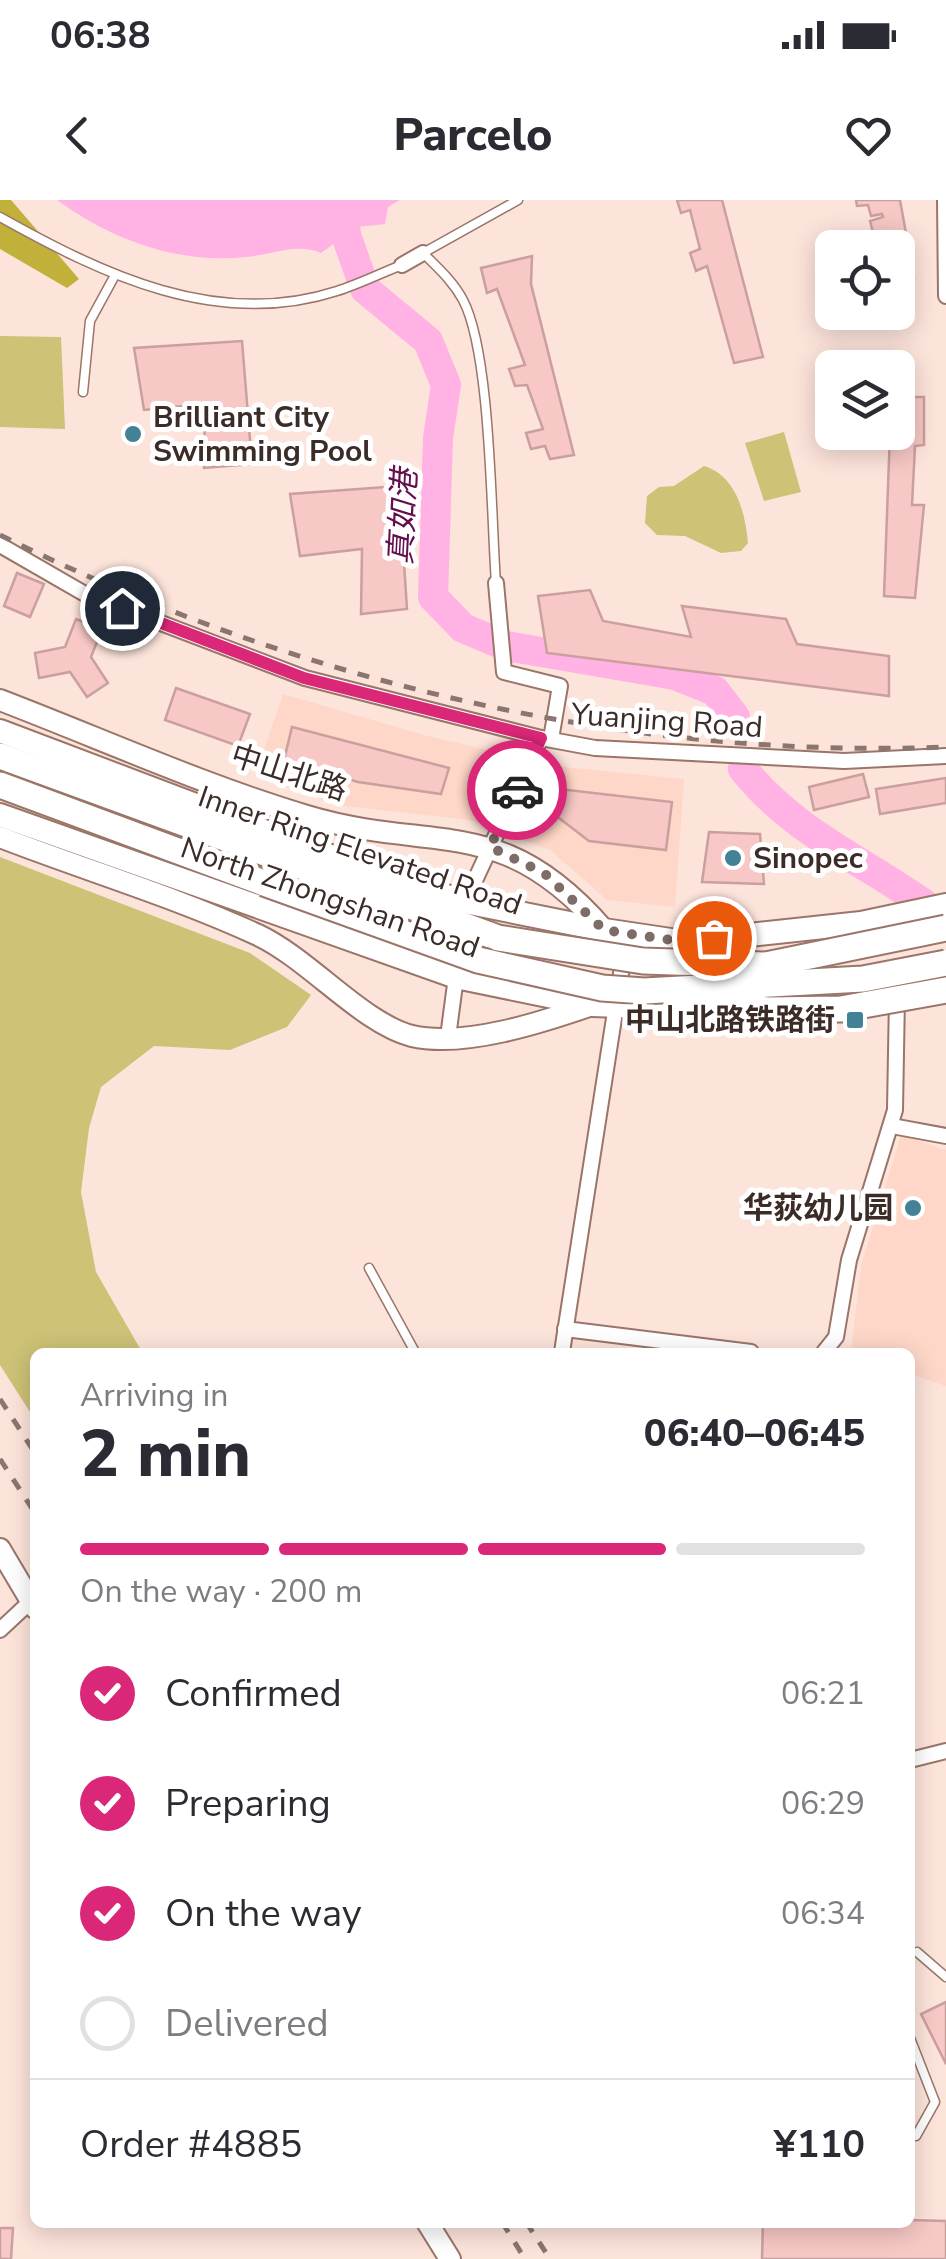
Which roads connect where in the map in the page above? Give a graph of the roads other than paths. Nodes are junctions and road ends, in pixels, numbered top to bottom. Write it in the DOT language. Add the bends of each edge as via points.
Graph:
graph roads {
  1 [pos="518,200"];
  2 [pos="945,200"];
  3 [pos="0,216"];
  4 [pos="423,253"];
  5 [pos="402,265"];
  6 [pos="114,277"];
  7 [pos="946,296"];
  8 [pos="83,392"];
  9 [pos="0,545"];
  10 [pos="496,583"];
  11 [pos="0,700"];
  12 [pos="0,730"];
  13 [pos="546,738"];
  14 [pos="0,756"];
  15 [pos="946,756"];
  16 [pos="0,784"];
  17 [pos="0,815"];
  18 [pos="0,838"];
  19 [pos="490,847"];
  20 [pos="465,902"];
  21 [pos="946,905"];
  22 [pos="946,928"];
  23 [pos="616,932"];
  24 [pos="946,964"];
  25 [pos="456,977"];
  26 [pos="939,983"];
  27 [pos="897,986"];
  28 [pos="604,1000"];
  29 [pos="448,1037"];
  30 [pos="892,1126"];
  31 [pos="946,1136"];
  32 [pos="368,1268"];
  33 [pos="565,1329"];
  34 [pos="413,1348"];
  35 [pos="563,1348"];
  36 [pos="719,1348"];
  37 [pos="827,1348"];
  38 [pos="0,1549"];
  39 [pos="30,1600"];
  40 [pos="30,1607"];
  41 [pos="0,1630"];
  42 [pos="946,1751"];
  43 [pos="915,1759"];
  44 [pos="917,1952"];
  45 [pos="946,1977"];
  46 [pos="915,2051"];
  47 [pos="915,2136"];
  48 [pos="430,2228"];
  49 [pos="450,2259"];
  1 -- 4 [label="lane"];
  2 -- 7 [label="street"];
  3 -- 6 [label="lane"];
  4 -- 5 [label="street"];
  4 -- 10 [label="lane" via="458,292 478,344"];
  5 -- 6 [label="lane" via="335,292 290,300 171,295"];
  6 -- 8 [label="lane" via="90,321"];
  9 -- 13 [label="street, Yuanjing Road" via="85,594 304,678"];
  10 -- 13 [label="street" via="504,672 560,686"];
  11 -- 19 [label="main road, 中山北路" via="308,816"];
  12 -- 20 [label="main road, North Zhongshan Road"];
  13 -- 15 [label="street, Yuanjing Road" via="595,748 844,760"];
  13 -- 19 [label="street"];
  14 -- 22 [label="highway, Inner Ring Elevated Road, bridge" via="498,938 643,962 766,965"];
  16 -- 28 [label="highway, Inner Ring Elevated Road, bridge"];
  17 -- 25 [label="main road, North Zhongshan Road"];
  18 -- 29 [label="main road" via="258,935 398,1031"];
  19 -- 20 [label="street"];
  19 -- 23 [label="main road, 中山北路" via="544,873"];
  20 -- 23 [label="main road, North Zhongshan Road"];
  21 -- 23 [label="main road, North Zhongshan Road" via="684,942"];
  23 -- 28 [label="street"];
  24 -- 28 [label="highway, Inner Ring Elevated Road, bridge" via="862,978 644,991"];
  25 -- 28 [label="main road, North Zhongshan Road"];
  25 -- 29 [label="street"];
  26 -- 27 [label="main road, North Zhongshan Road"];
  26 -- 28 [label="highway, bridge" via="841,1010"];
  27 -- 28 [label="main road, North Zhongshan Road" via="756,1007 672,1011"];
  27 -- 30 [label="street"];
  28 -- 29 [label="main road" via="510,1029"];
  28 -- 33 [label="street"];
  30 -- 31 [label="street"];
  30 -- 37 [label="street" via="849,1260 836,1338"];
  32 -- 34 [label="lane"];
  33 -- 35 [label="street"];
  33 -- 36 [label="street"];
  38 -- 39 [label="main road"];
  40 -- 41 [label="street"];
  42 -- 43 [label="street"];
  44 -- 45 [label="lane"];
  46 -- 47 [label="lane" via="935,2102"];
  48 -- 49 [label="main road"];
}
